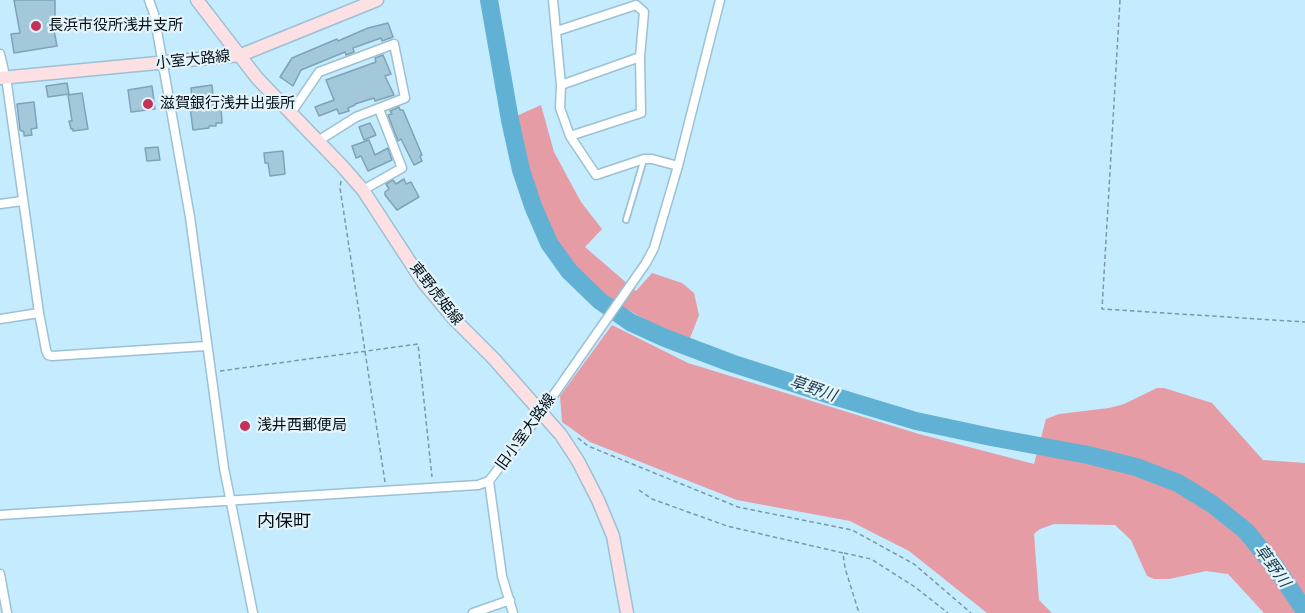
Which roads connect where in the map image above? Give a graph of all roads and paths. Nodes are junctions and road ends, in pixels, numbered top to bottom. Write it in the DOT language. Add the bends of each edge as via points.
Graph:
graph roads {
  1 [pos="149,0"];
  2 [pos="197,0"];
  3 [pos="377,0"];
  4 [pos="553,0"];
  5 [pos="720,0"];
  6 [pos="1120,0"];
  7 [pos="557,31"];
  8 [pos="0,54"];
  9 [pos="241,55"];
  10 [pos="640,57"];
  11 [pos="162,63"];
  12 [pos="2,77"];
  13 [pos="561,85"];
  14 [pos="379,109"];
  15 [pos="291,113"];
  16 [pos="570,136"];
  17 [pos="318,141"];
  18 [pos="644,159"];
  19 [pos="342,166"];
  20 [pos="678,166"];
  21 [pos="363,190"];
  22 [pos="22,201"];
  23 [pos="0,204"];
  24 [pos="626,220"];
  25 [pos="39,312"];
  26 [pos="0,319"];
  27 [pos="1305,322"];
  28 [pos="206,346"];
  29 [pos="364,351"];
  30 [pos="210,373"];
  31 [pos="541,413"];
  32 [pos="572,434"];
  33 [pos="489,481"];
  34 [pos="434,488"];
  35 [pos="639,490"];
  36 [pos="386,491"];
  37 [pos="230,502"];
  38 [pos="0,515"];
  39 [pos="843,553"];
  40 [pos="0,574"];
  41 [pos="510,600"];
  42 [pos="7,613"];
  43 [pos="253,613"];
  44 [pos="473,613"];
  45 [pos="513,613"];
  46 [pos="627,613"];
  47 [pos="859,613"];
  48 [pos="948,613"];
  49 [pos="971,613"];
  1 -- 11 [label="street"];
  2 -- 9 [label="main road, 東野虎姫線"];
  3 -- 9 [label="main road, 小室大路線"];
  4 -- 7 [label="street"];
  5 -- 20 [label="street, 旧小室大路線"];
  6 -- 27 [label="path" via="1102,309"];
  7 -- 10 [label="street" via="636,5 644,12"];
  7 -- 13 [label="street"];
  8 -- 12 [label="street"];
  9 -- 11 [label="main road, 小室大路線"];
  9 -- 15 [label="main road, 東野虎姫線"];
  10 -- 13 [label="street"];
  10 -- 16 [label="street" via="641,113"];
  11 -- 12 [label="main road, 小室大路線"];
  11 -- 28 [label="street" via="190,217"];
  12 -- 22 [label="street"];
  13 -- 16 [label="street" via="560,108"];
  14 -- 15 [label="street" via="405,98 394,44 319,72"];
  14 -- 17 [label="street" via="356,117"];
  14 -- 21 [label="street" via="402,168"];
  15 -- 17 [label="main road, 東野虎姫線"];
  16 -- 18 [label="street" via="596,175"];
  17 -- 19 [label="main road, 東野虎姫線"];
  18 -- 20 [label="street"];
  18 -- 24 [label="lane"];
  19 -- 21 [label="main road, 東野虎姫線"];
  19 -- 29 [label="path" via="340,188"];
  20 -- 31 [label="street, 旧小室大路線" via="646,263"];
  21 -- 31 [label="main road, 東野虎姫線" via="423,282"];
  22 -- 23 [label="street"];
  22 -- 25 [label="street"];
  25 -- 26 [label="street"];
  25 -- 28 [label="street" via="46,351 52,356"];
  28 -- 30 [label="street"];
  29 -- 30 [label="path"];
  29 -- 34 [label="path" via="418,344"];
  29 -- 36 [label="path"];
  30 -- 37 [label="street"];
  31 -- 33 [label="street, 旧小室大路線"];
  31 -- 46 [label="main road, 東野虎姫線" via="561,435 598,500 613,536"];
  32 -- 49 [label="path" via="588,446 738,507 852,530 914,564"];
  33 -- 34 [label="street, 旧小室大路線"];
  33 -- 41 [label="street" via="502,576"];
  34 -- 36 [label="street, 旧小室大路線"];
  35 -- 39 [label="path" via="652,499 727,526"];
  36 -- 37 [label="street, 旧小室大路線"];
  37 -- 38 [label="street, 旧小室大路線"];
  37 -- 43 [label="street"];
  39 -- 47 [label="path"];
  39 -- 48 [label="path" via="871,559"];
  40 -- 42 [label="street"];
  41 -- 44 [label="street"];
  41 -- 45 [label="street"];
}
